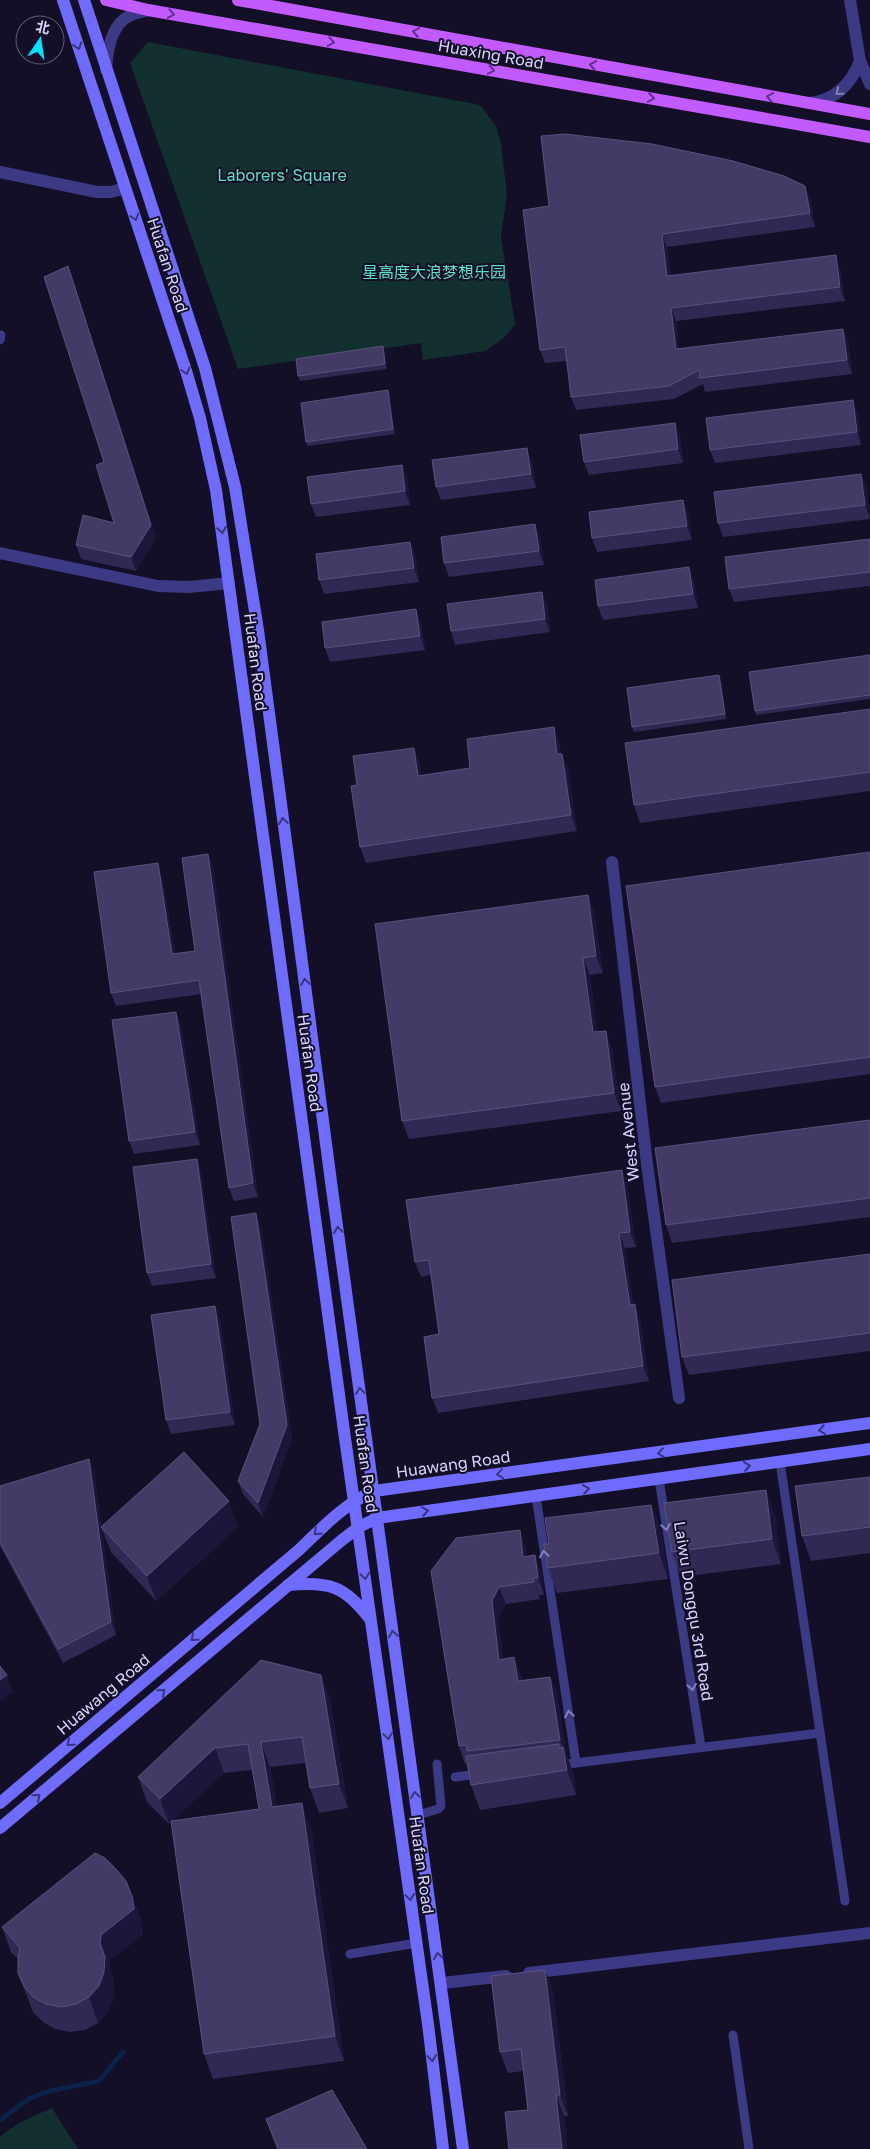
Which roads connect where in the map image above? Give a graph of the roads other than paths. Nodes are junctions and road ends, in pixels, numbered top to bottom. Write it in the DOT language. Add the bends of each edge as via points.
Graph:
graph roads {
  1 [pos="63,0"];
  2 [pos="84,0"];
  3 [pos="106,0"];
  4 [pos="238,0"];
  5 [pos="850,0"];
  6 [pos="148,10"];
  7 [pos="860,61"];
  8 [pos="106,72"];
  9 [pos="870,84"];
  10 [pos="803,103"];
  11 [pos="870,114"];
  12 [pos="870,137"];
  13 [pos="0,172"];
  14 [pos="125,188"];
  15 [pos="0,553"];
  16 [pos="229,582"];
  17 [pos="612,862"];
  18 [pos="679,1398"];
  19 [pos="870,1423"];
  20 [pos="870,1449"];
  21 [pos="780,1462"];
  22 [pos="659,1479"];
  23 [pos="374,1491"];
  24 [pos="536,1496"];
  25 [pos="354,1500"];
  26 [pos="377,1518"];
  27 [pos="358,1527"];
  28 [pos="288,1585"];
  29 [pos="372,1621"];
  30 [pos="820,1733"];
  31 [pos="701,1747"];
  32 [pos="576,1763"];
  33 [pos="437,1764"];
  34 [pos="548,1766"];
  35 [pos="492,1773"];
  36 [pos="455,1777"];
  37 [pos="0,1803"];
  38 [pos="418,1815"];
  39 [pos="0,1828"];
  40 [pos="845,1901"];
  41 [pos="870,1933"];
  42 [pos="417,1943"];
  43 [pos="350,1954"];
  44 [pos="442,1983"];
  45 [pos="733,2035"];
  46 [pos="443,2149"];
  47 [pos="463,2149"];
  48 [pos="749,2149"];
  1 -- 14 [label="main road, Huafan Road, one-way"];
  2 -- 8 [label="main road, Huafan Road"];
  3 -- 6 [label="main road, Huaxing Road"];
  10 -- 4 [label="main road, Huaxing Road, one-way"];
  5 -- 7 [label="street"];
  6 -- 8 [label="street" via="130,15 117,27 109,48"];
  6 -- 12 [label="main road, Huaxing Road, one-way"];
  7 -- 9 [label="street"];
  7 -- 10 [label="street, one-way" via="838,94"];
  23 -- 8 [label="main road, Huafan Road, one-way" via="258,630 235,487 205,368"];
  10 -- 11 [label="main road, Huaxing Road"];
  13 -- 14 [label="street" via="97,192"];
  14 -- 16 [label="main road, Huafan Road, one-way" via="200,418 216,490"];
  15 -- 16 [label="street" via="158,586 189,587"];
  16 -- 25 [label="main road, Huafan Road"];
  17 -- 18 [label="street, West Avenue" via="647,1164"];
  19 -- 23 [label="main road, Huawang Road, one-way"];
  20 -- 21 [label="main road"];
  22 -- 21 [label="main road, one-way"];
  21 -- 30 [label="lane"];
  24 -- 22 [label="main road, one-way"];
  22 -- 31 [label="lane, Laiwu Dongqu 3rd Road, one-way"];
  23 -- 25 [label="main road, Huawang Road"];
  23 -- 26 [label="main road, Huafan Road"];
  26 -- 24 [label="main road, one-way"];
  32 -- 24 [label="lane, one-way"];
  25 -- 27 [label="main road, Huafan Road"];
  25 -- 37 [label="main road, Huawang Road, one-way"];
  26 -- 27 [label="main road"];
  38 -- 26 [label="main road, Huafan Road, one-way"];
  27 -- 28 [label="main road"];
  27 -- 29 [label="main road, Huafan Road, one-way"];
  28 -- 29 [label="main road" via="317,1583 335,1588 353,1599"];
  39 -- 28 [label="main road, one-way"];
  29 -- 42 [label="main road, Huafan Road, one-way"];
  30 -- 31 [label="lane"];
  30 -- 40 [label="lane"];
  31 -- 32 [label="lane"];
  32 -- 34 [label="lane"];
  33 -- 38 [label="lane" via="441,1806"];
  35 -- 36 [label="lane"];
  44 -- 38 [label="main road, Huafan Road, one-way"];
  41 -- 44 [label="street"];
  42 -- 43 [label="lane"];
  42 -- 46 [label="main road, Huafan Road, one-way"];
  44 -- 47 [label="main road, Huafan Road"];
  45 -- 48 [label="lane"];
}
